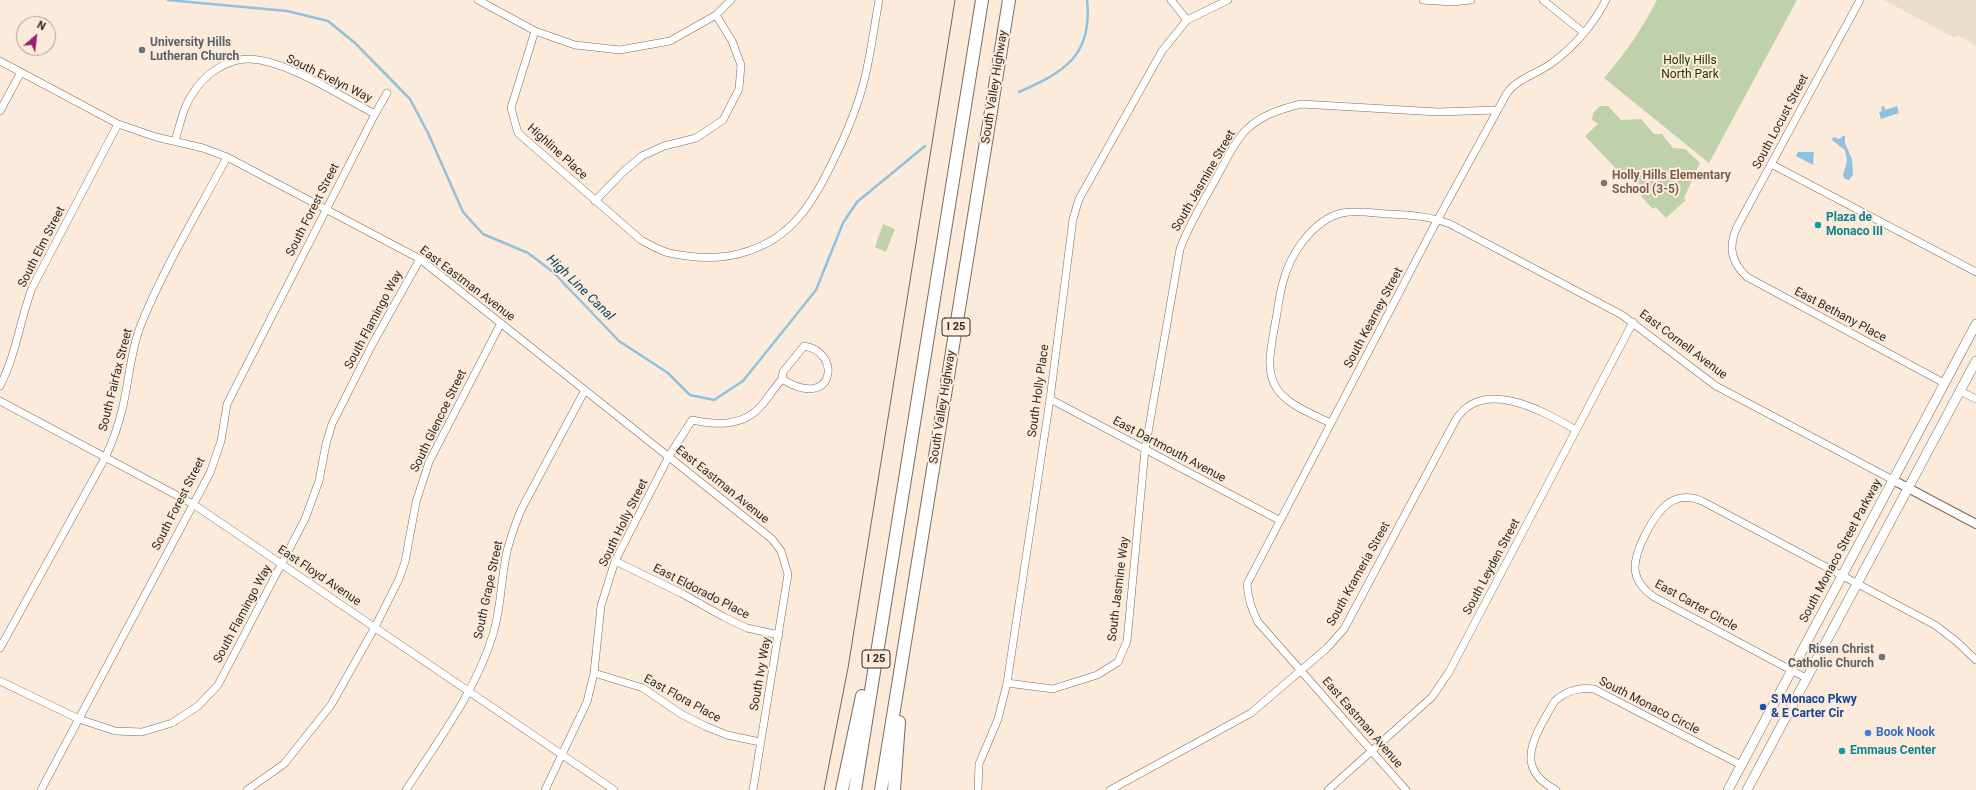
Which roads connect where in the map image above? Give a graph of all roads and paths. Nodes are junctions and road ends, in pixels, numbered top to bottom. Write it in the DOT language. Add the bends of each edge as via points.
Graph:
graph roads {
  1 [pos="478,0"];
  2 [pos="731,0"];
  3 [pos="879,0"];
  4 [pos="982,0"];
  5 [pos="1009,0"];
  6 [pos="1171,0"];
  7 [pos="1228,0"];
  8 [pos="1422,0"];
  9 [pos="1471,0"];
  10 [pos="1543,0"];
  11 [pos="1606,0"];
  12 [pos="1860,0"];
  13 [pos="716,15"];
  14 [pos="1187,20"];
  15 [pos="535,31"];
  16 [pos="1584,33"];
  17 [pos="0,61"];
  18 [pos="21,72"];
  19 [pos="387,93"];
  20 [pos="1497,110"];
  21 [pos="0,111"];
  22 [pos="375,114"];
  23 [pos="118,124"];
  24 [pos="175,141"];
  25 [pos="227,157"];
  26 [pos="1771,164"];
  27 [pos="595,201"];
  28 [pos="326,209"];
  29 [pos="1438,219"];
  30 [pos="1733,258"];
  31 [pos="420,259"];
  32 [pos="1976,272"];
  33 [pos="1633,322"];
  34 [pos="501,323"];
  35 [pos="1976,324"];
  36 [pos="1976,361"];
  37 [pos="782,379"];
  38 [pos="1944,383"];
  39 [pos="0,386"];
  40 [pos="585,390"];
  41 [pos="1960,391"];
  42 [pos="1050,399"];
  43 [pos="1976,399"];
  44 [pos="0,401"];
  45 [pos="1330,423"];
  46 [pos="1576,430"];
  47 [pos="1145,450"];
  48 [pos="669,456"];
  49 [pos="105,458"];
  50 [pos="1893,480"];
  51 [pos="1908,488"];
  52 [pos="193,504"];
  53 [pos="1279,520"];
  54 [pos="1976,524"];
  55 [pos="897,529"];
  56 [pos="615,561"];
  57 [pos="785,561"];
  58 [pos="282,564"];
  59 [pos="1842,575"];
  60 [pos="1857,583"];
  61 [pos="375,627"];
  62 [pos="779,635"];
  63 [pos="0,648"];
  64 [pos="903,655"];
  65 [pos="1976,660"];
  66 [pos="1301,670"];
  67 [pos="1791,670"];
  68 [pos="594,673"];
  69 [pos="1806,678"];
  70 [pos="0,681"];
  71 [pos="1008,684"];
  72 [pos="470,691"];
  73 [pos="78,719"];
  74 [pos="760,742"];
  75 [pos="1372,751"];
  76 [pos="563,755"];
  77 [pos="1741,765"];
  78 [pos="41,790"];
  79 [pos="248,790"];
  80 [pos="406,790"];
  81 [pos="545,790"];
  82 [pos="614,790"];
  83 [pos="753,790"];
  84 [pos="842,790"];
  85 [pos="855,790"];
  86 [pos="881,790"];
  87 [pos="894,790"];
  88 [pos="978,790"];
  89 [pos="1110,790"];
  90 [pos="1328,790"];
  91 [pos="1406,790"];
  92 [pos="1556,790"];
  93 [pos="1728,790"];
  94 [pos="1747,790"];
  1 -- 15 [label="street"];
  2 -- 13 [label="street"];
  3 -- 27 [label="street, Highline Place" via="864,81 848,128 822,182 799,218 780,235 754,250 734,256 700,258 664,252 641,240"];
  4 -- 55 [label="highway, I 25"];
  5 -- 64 [label="highway, South Valley Highway / I 25"];
  6 -- 14 [label="street"];
  7 -- 14 [label="street, South Holly Place"];
  8 -- 9 [label="street"];
  10 -- 16 [label="street"];
  11 -- 16 [label="street, South Kearney Street"];
  12 -- 26 [label="street, South Locust Street"];
  13 -- 15 [label="street" via="670,41 620,50 575,45"];
  13 -- 27 [label="street" via="732,41 741,65 739,89 723,120 696,138 664,146 642,156"];
  14 -- 42 [label="street, South Holly Place" via="1162,51 1079,199 1073,219"];
  15 -- 27 [label="street, Highline Place" via="511,108 518,133"];
  16 -- 20 [label="street, South Kearney Street" via="1552,63 1510,88"];
  17 -- 18 [label="street, East Eastman Avenue"];
  18 -- 21 [label="street"];
  18 -- 23 [label="street, East Eastman Avenue"];
  19 -- 22 [label="street, South Evelyn Way"];
  20 -- 29 [label="street, South Kearney Street"];
  20 -- 47 [label="street, South Jasmine Street" via="1438,112 1301,104 1282,108 1263,117 1246,130 1186,231 1180,249"];
  22 -- 24 [label="street, South Evelyn Way" via="294,72 271,63 247,59 226,64 205,77 192,93 184,110"];
  22 -- 28 [label="street, South Forest Street"];
  23 -- 24 [label="street, East Eastman Avenue"];
  23 -- 39 [label="street, South Elm Street" via="32,288 13,355"];
  24 -- 25 [label="street, East Eastman Avenue"];
  25 -- 28 [label="street, East Eastman Avenue"];
  25 -- 49 [label="street, South Fairfax Street" via="140,327 133,348 122,410"];
  26 -- 30 [label="street, South Locust Street" via="1734,234 1731,245"];
  26 -- 32 [label="street"];
  28 -- 31 [label="street, East Eastman Avenue"];
  28 -- 52 [label="street, South Forest Street" via="227,404 220,441 210,473"];
  29 -- 33 [label="street, East Cornell Avenue"];
  29 -- 45 [label="street, South Kearney Street"];
  29 -- 45 [label="street, East Cornell Avenue" via="1356,212 1333,216 1307,236 1286,271 1270,356 1271,375 1283,396"];
  30 -- 38 [label="street, East Bethany Place" via="1741,271 1756,282"];
  31 -- 34 [label="street, East Eastman Avenue"];
  31 -- 58 [label="street, South Flamingo Way" via="332,424 312,501"];
  33 -- 46 [label="street, South Leyden Street"];
  33 -- 50 [label="street, East Cornell Avenue" via="1716,386"];
  34 -- 40 [label="street, East Eastman Avenue"];
  34 -- 61 [label="street, South Glencoe Street" via="426,469 416,502 405,562"];
  35 -- 38 [label="main road, South Monaco Street Parkway"];
  36 -- 41 [label="main road"];
  37 -- 37 [label="street, South Holly Street" via="783,372 804,346 817,350 828,364 829,372 825,382 812,390 794,387"];
  37 -- 48 [label="street, South Holly Street" via="761,406 743,420 728,424 692,420"];
  38 -- 50 [label="main road, South Monaco Street Parkway"];
  40 -- 48 [label="street, East Eastman Avenue"];
  40 -- 72 [label="street, South Grape Street" via="521,510 506,556 494,630"];
  41 -- 43 [label="street"];
  41 -- 51 [label="main road"];
  42 -- 47 [label="street, East Dartmouth Avenue"];
  42 -- 71 [label="street, South Holly Place"];
  44 -- 49 [label="street, East Floyd Avenue"];
  45 -- 53 [label="street, South Kearney Street"];
  46 -- 66 [label="street, South Krameria Street" via="1523,404 1486,399 1464,408 1344,629 1327,648"];
  46 -- 75 [label="street, South Leyden Street" via="1449,672 1432,697"];
  47 -- 53 [label="street, East Dartmouth Avenue"];
  47 -- 71 [label="street, South Jasmine Way" via="1127,641 1118,662 1097,675 1053,690"];
  48 -- 56 [label="street, South Holly Street"];
  48 -- 57 [label="street, East Eastman Avenue" via="772,539"];
  49 -- 52 [label="street, East Floyd Avenue"];
  49 -- 63 [label="street, South Fairfax Street"];
  50 -- 51 [label="street, East Cornell Avenue"];
  50 -- 59 [label="main road, South Monaco Street Parkway"];
  51 -- 54 [label="street, East Cornell Avenue"];
  51 -- 60 [label="main road"];
  52 -- 58 [label="street, East Floyd Avenue"];
  52 -- 73 [label="street, South Forest Street"];
  53 -- 66 [label="street, South Kearney Street" via="1247,584 1248,596 1258,622"];
  55 -- 84 [label="highway"];
  55 -- 85 [label="highway, I 25"];
  56 -- 62 [label="street, East Eldorado Place" via="741,625"];
  56 -- 68 [label="street, South Holly Street" via="600,616"];
  57 -- 62 [label="street, South Ivy Way" via="788,574"];
  58 -- 61 [label="street, East Floyd Avenue"];
  58 -- 73 [label="street, South Flamingo Way" via="218,685 198,706 172,723 142,732 115,731"];
  59 -- 60 [label="street, East Carter Circle"];
  59 -- 67 [label="main road, South Monaco Street Parkway"];
  59 -- 67 [label="street, East Carter Circle" via="1697,499 1682,498 1668,503 1654,518 1636,553 1635,561 1636,576 1646,592"];
  60 -- 65 [label="street, East Carter Circle" via="1935,625"];
  60 -- 69 [label="main road"];
  61 -- 72 [label="street, East Floyd Avenue"];
  61 -- 79 [label="street, South Glencoe Street" via="331,705 284,764"];
  62 -- 74 [label="street, South Ivy Way"];
  64 -- 86 [label="highway, South Valley Highway / I 25"];
  64 -- 87 [label="highway"];
  66 -- 75 [label="street, East Eastman Avenue"];
  66 -- 89 [label="street, South Krameria Street" via="1251,713"];
  67 -- 69 [label="street, East Carter Circle"];
  67 -- 77 [label="main road, South Monaco Street Parkway"];
  68 -- 74 [label="street, East Flora Place" via="643,688 681,714 705,726 727,735"];
  68 -- 76 [label="street, South Holly Street" via="583,714"];
  69 -- 94 [label="main road"];
  70 -- 73 [label="street, South Flamingo Way"];
  71 -- 88 [label="street, South Holly Place" via="998,719 979,764"];
  72 -- 76 [label="street, East Floyd Avenue"];
  72 -- 80 [label="street, South Grape Street"];
  73 -- 78 [label="street, South Forest Street"];
  74 -- 83 [label="street, South Ivy Way"];
  75 -- 90 [label="street, South Leyden Street"];
  75 -- 91 [label="street, East Eastman Avenue"];
  76 -- 81 [label="street, South Holly Street"];
  76 -- 82 [label="street, East Floyd Avenue"];
  77 -- 92 [label="street, South Monaco Circle" via="1594,689 1575,689 1561,695 1554,703 1530,751 1536,775"];
  77 -- 93 [label="main road, South Monaco Street Parkway"];
}
